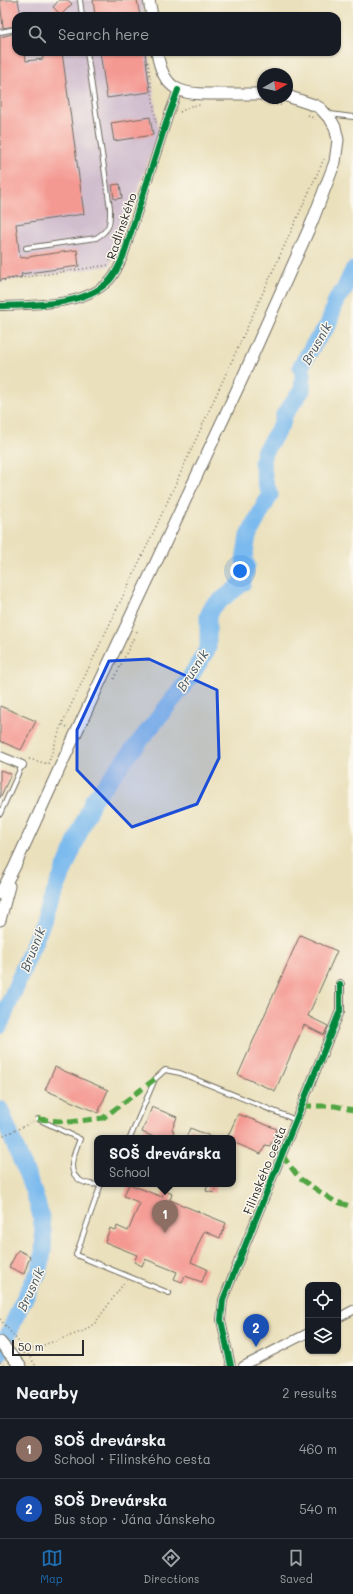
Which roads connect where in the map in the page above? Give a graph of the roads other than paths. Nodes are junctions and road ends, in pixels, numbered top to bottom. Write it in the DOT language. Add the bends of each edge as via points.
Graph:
graph roads {
  1 [pos="80,0"];
  2 [pos="149,0"];
  3 [pos="82,12"];
  4 [pos="151,12"];
  5 [pos="12,30"];
  6 [pos="0,32"];
  7 [pos="89,56"];
  8 [pos="158,56"];
  9 [pos="178,90"];
  10 [pos="257,99"];
  11 [pos="293,102"];
  12 [pos="327,114"];
  13 [pos="353,117"];
  14 [pos="26,248"];
  15 [pos="0,306"];
  16 [pos="0,756"];
  17 [pos="22,765"];
  18 [pos="0,814"];
  19 [pos="14,868"];
  20 [pos="0,894"];
  21 [pos="0,920"];
  22 [pos="340,984"];
  23 [pos="38,1119"];
  24 [pos="297,1120"];
  25 [pos="131,1135"];
  26 [pos="94,1185"];
  27 [pos="101,1187"];
  28 [pos="169,1293"];
  29 [pos="353,1310"];
  30 [pos="341,1316"];
  31 [pos="305,1335"];
  32 [pos="0,1342"];
  33 [pos="17,1363"];
  34 [pos="231,1366"];
  35 [pos="243,1366"];
  1 -- 3 [label="lane"];
  2 -- 4 [label="main road"];
  5 -- 6 [label="lane"];
  7 -- 14 [label="lane" via="110,208 110,225 96,238"];
  8 -- 9 [label="main road" via="162,74"];
  9 -- 10 [label="main road" via="193,95"];
  9 -- 15 [label="street, Radlinského" via="123,257 110,280 101,287 72,299 51,304"];
  11 -- 12 [label="main road" via="314,105"];
  12 -- 13 [label="lane"];
  12 -- 19 [label="main road" via="335,127 338,147 335,162 306,235 242,379"];
  16 -- 17 [label="street"];
  17 -- 18 [label="lane"];
  19 -- 20 [label="main road"];
  19 -- 21 [label="main road"];
  22 -- 24 [label="street, Filinského cesta" via="340,1011"];
  23 -- 26 [label="lane" via="80,1139 72,1164 74,1171 79,1180"];
  24 -- 25 [label="lane" via="180,1073 165,1070 155,1079"];
  24 -- 34 [label="street, Filinského cesta" via="223,1300 221,1320"];
  27 -- 28 [label="lane" via="76,1255"];
  29 -- 30 [label="street"];
  31 -- 35 [label="street"];
  32 -- 33 [label="main road"];
}
